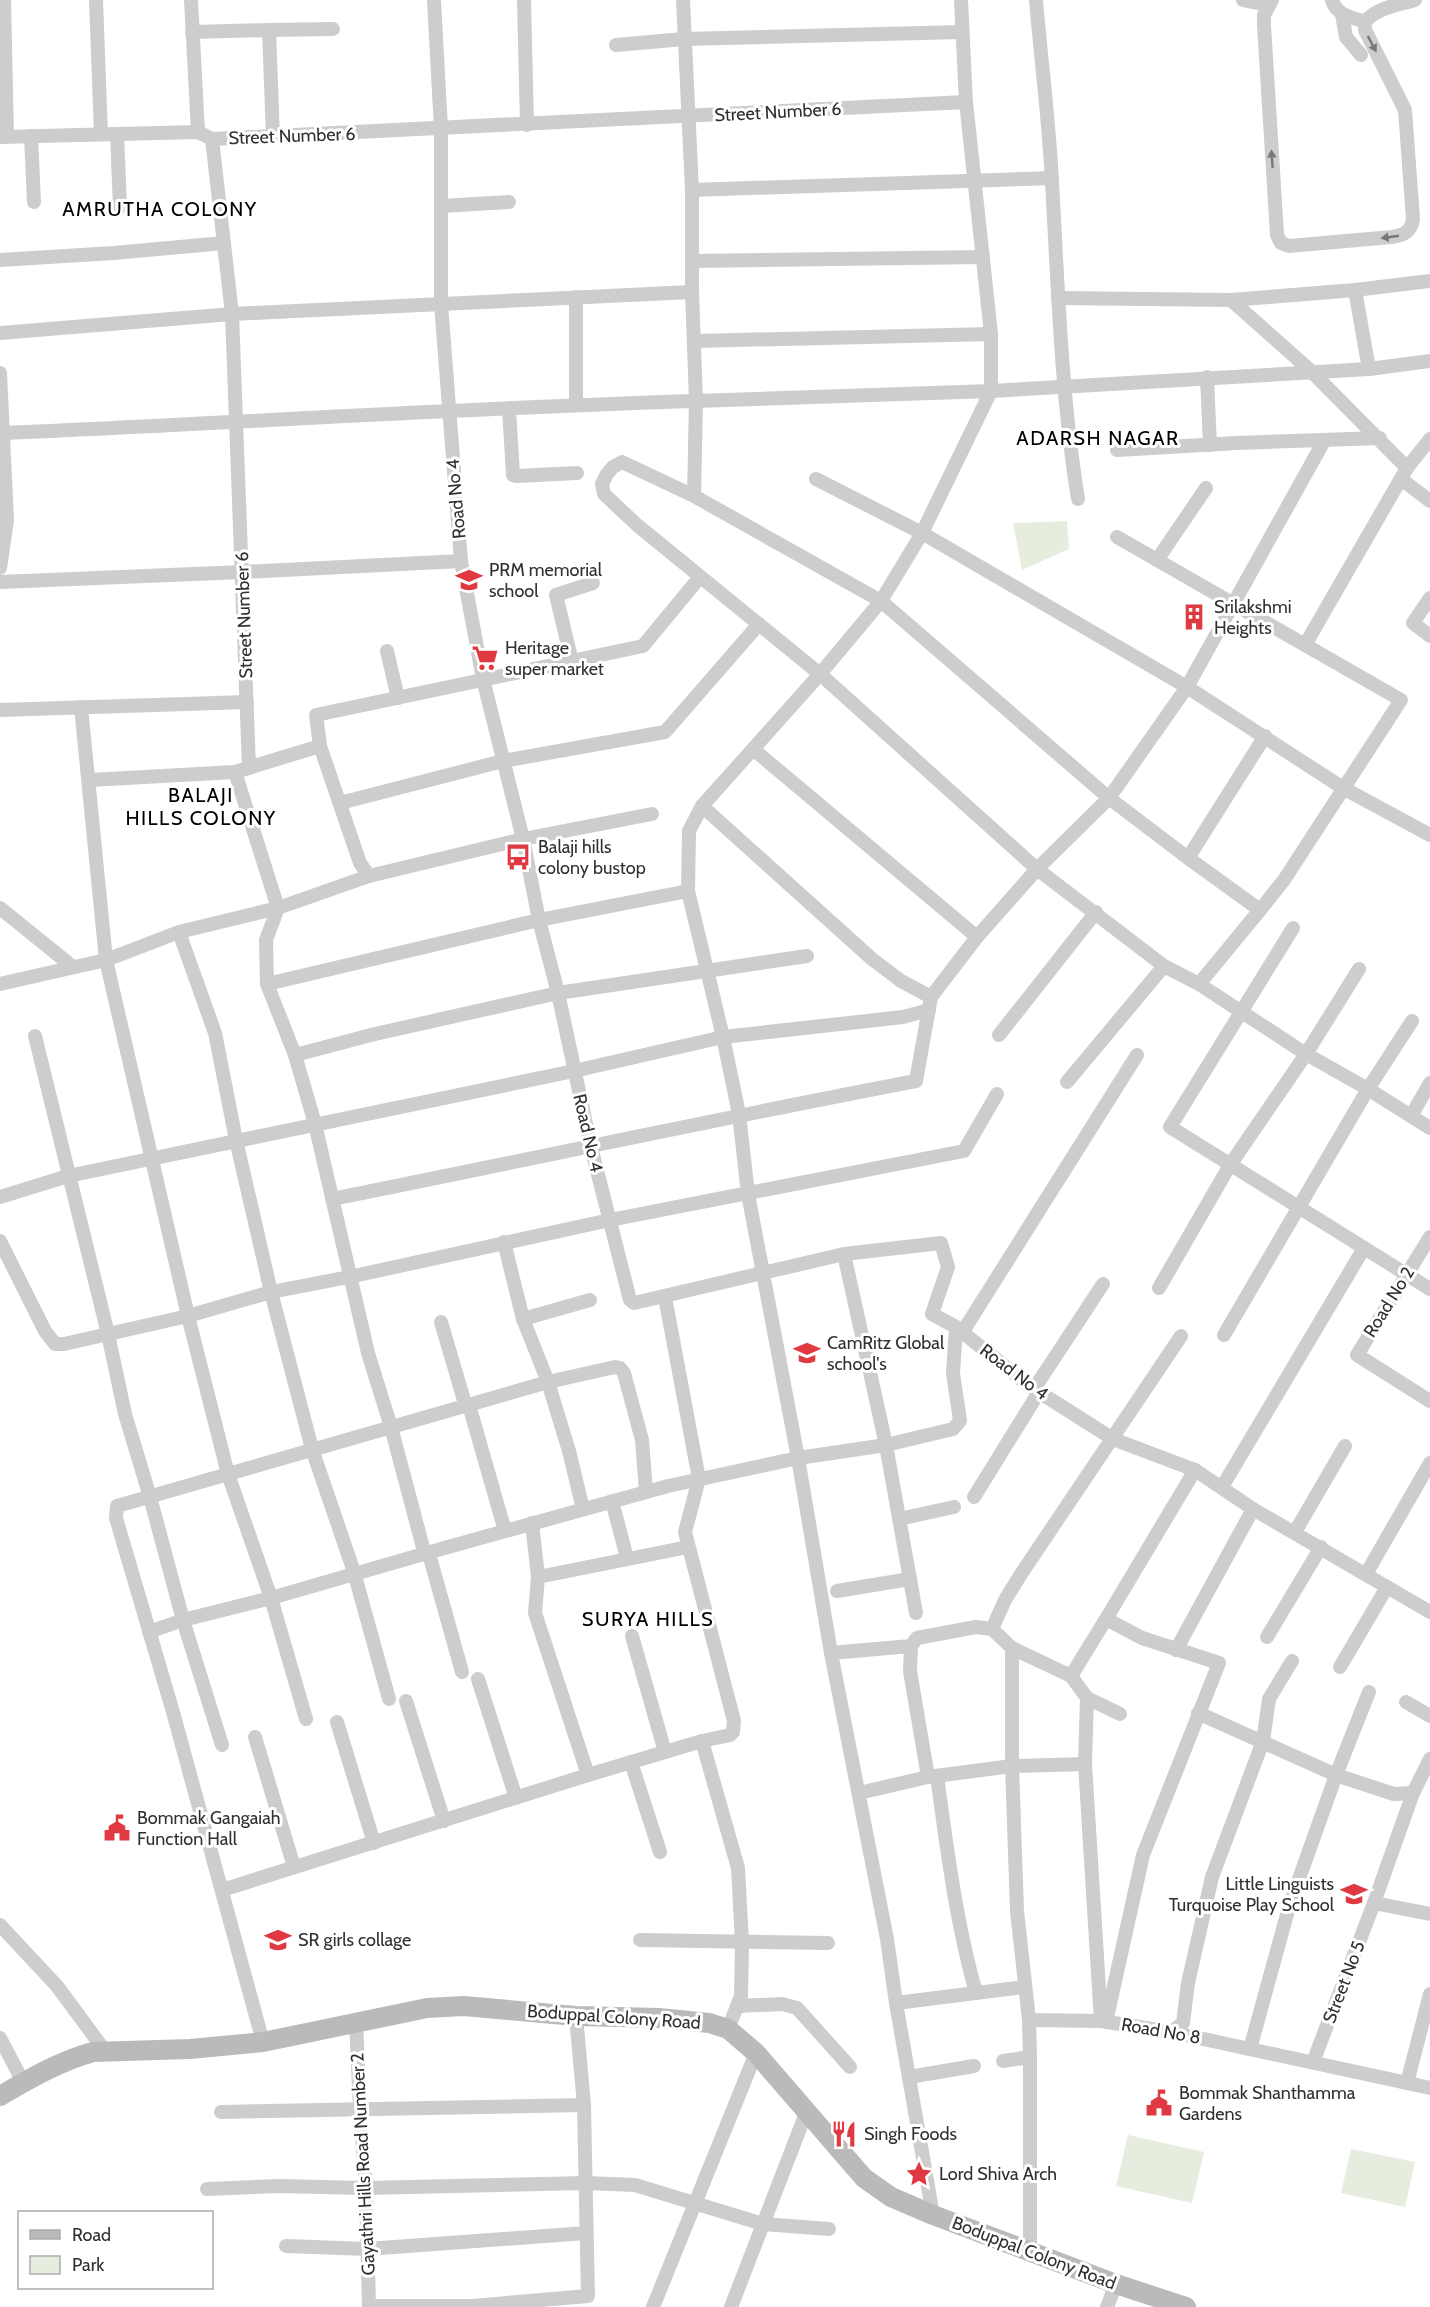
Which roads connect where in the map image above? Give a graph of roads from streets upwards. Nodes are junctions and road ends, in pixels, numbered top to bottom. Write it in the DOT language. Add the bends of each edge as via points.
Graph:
graph roads {
  1 [pos="4,0"];
  2 [pos="96,0"];
  3 [pos="190,0"];
  4 [pos="434,0"];
  5 [pos="524,0"];
  6 [pos="683,0"];
  7 [pos="961,0"];
  8 [pos="1036,0"];
  9 [pos="1243,0"];
  10 [pos="1265,0"];
  11 [pos="1272,0"];
  12 [pos="1332,0"];
  13 [pos="1415,0"];
  14 [pos="1342,14"];
  15 [pos="1365,22"];
  16 [pos="333,29"];
  17 [pos="269,30"];
  18 [pos="192,32"];
  19 [pos="962,32"];
  20 [pos="684,39"];
  21 [pos="616,45"];
  22 [pos="1361,55"];
  23 [pos="966,102"];
  24 [pos="687,117"];
  25 [pos="527,125"];
  26 [pos="441,129"];
  27 [pos="198,132"];
  28 [pos="101,134"];
  29 [pos="117,134"];
  30 [pos="31,135"];
  31 [pos="3,136"];
  32 [pos="273,137"];
  33 [pos="212,139"];
  34 [pos="1052,178"];
  35 [pos="974,181"];
  36 [pos="692,190"];
  37 [pos="34,202"];
  38 [pos="509,202"];
  39 [pos="441,206"];
  40 [pos="120,207"];
  41 [pos="224,243"];
  42 [pos="983,257"];
  43 [pos="0,260"];
  44 [pos="692,261"];
  45 [pos="1430,281"];
  46 [pos="1355,290"];
  47 [pos="692,292"];
  48 [pos="576,297"];
  49 [pos="1058,298"];
  50 [pos="1231,300"];
  51 [pos="441,304"];
  52 [pos="232,314"];
  53 [pos="0,333"];
  54 [pos="991,334"];
  55 [pos="695,341"];
  56 [pos="1430,362"];
  57 [pos="1369,369"];
  58 [pos="1311,371"];
  59 [pos="0,373"];
  60 [pos="1207,377"];
  61 [pos="1065,386"];
  62 [pos="991,391"];
  63 [pos="696,401"];
  64 [pos="576,405"];
  65 [pos="509,408"];
  66 [pos="449,411"];
  67 [pos="236,423"];
  68 [pos="3,433"];
  69 [pos="1380,438"];
  70 [pos="1430,439"];
  71 [pos="1324,441"];
  72 [pos="1210,445"];
  73 [pos="1117,450"];
  74 [pos="577,473"];
  75 [pos="1404,473"];
  76 [pos="816,479"];
  77 [pos="1206,488"];
  78 [pos="694,496"];
  79 [pos="1078,499"];
  80 [pos="1430,501"];
  81 [pos="3,520"];
  82 [pos="922,533"];
  83 [pos="1117,537"];
  84 [pos="1157,560"];
  85 [pos="461,561"];
  86 [pos="0,568"];
  87 [pos="242,572"];
  88 [pos="700,577"];
  89 [pos="0,582"];
  90 [pos="593,583"];
  91 [pos="1430,598"];
  92 [pos="881,601"];
  93 [pos="1234,604"];
  94 [pos="759,624"];
  95 [pos="1430,636"];
  96 [pos="1305,645"];
  97 [pos="387,651"];
  98 [pos="572,662"];
  99 [pos="820,675"];
  100 [pos="483,680"];
  101 [pos="1186,687"];
  102 [pos="398,698"];
  103 [pos="247,702"];
  104 [pos="81,707"];
  105 [pos="0,710"];
  106 [pos="1265,736"];
  107 [pos="320,746"];
  108 [pos="753,749"];
  109 [pos="503,761"];
  110 [pos="249,768"];
  111 [pos="235,772"];
  112 [pos="90,780"];
  113 [pos="1343,788"];
  114 [pos="1109,798"];
  115 [pos="340,803"];
  116 [pos="702,806"];
  117 [pos="652,814"];
  118 [pos="1430,835"];
  119 [pos="523,839"];
  120 [pos="1188,858"];
  121 [pos="1037,869"];
  122 [pos="369,876"];
  123 [pos="688,891"];
  124 [pos="0,908"];
  125 [pos="278,908"];
  126 [pos="1260,910"];
  127 [pos="1096,912"];
  128 [pos="539,920"];
  129 [pos="1293,928"];
  130 [pos="179,932"];
  131 [pos="977,937"];
  132 [pos="807,956"];
  133 [pos="106,960"];
  134 [pos="1164,966"];
  135 [pos="73,967"];
  136 [pos="1359,969"];
  137 [pos="706,971"];
  138 [pos="0,984"];
  139 [pos="267,984"];
  140 [pos="1199,984"];
  141 [pos="558,993"];
  142 [pos="930,1003"];
  143 [pos="1241,1013"];
  144 [pos="1412,1020"];
  145 [pos="999,1035"];
  146 [pos="35,1036"];
  147 [pos="723,1037"];
  148 [pos="1306,1054"];
  149 [pos="295,1055"];
  150 [pos="1137,1055"];
  151 [pos="574,1071"];
  152 [pos="1067,1082"];
  153 [pos="1430,1083"];
  154 [pos="1368,1089"];
  155 [pos="997,1094"];
  156 [pos="739,1114"];
  157 [pos="1411,1116"];
  158 [pos="315,1124"];
  159 [pos="1430,1128"];
  160 [pos="236,1140"];
  161 [pos="591,1147"];
  162 [pos="151,1158"];
  163 [pos="1230,1165"];
  164 [pos="68,1176"];
  165 [pos="748,1194"];
  166 [pos="0,1197"];
  167 [pos="332,1198"];
  168 [pos="1298,1207"];
  169 [pos="610,1220"];
  170 [pos="1430,1238"];
  171 [pos="0,1241"];
  172 [pos="504,1242"];
  173 [pos="1364,1248"];
  174 [pos="844,1254"];
  175 [pos="763,1272"];
  176 [pos="1406,1274"];
  177 [pos="349,1277"];
  178 [pos="1103,1284"];
  179 [pos="1160,1288"];
  180 [pos="1430,1289"];
  181 [pos="271,1292"];
  182 [pos="665,1297"];
  183 [pos="590,1300"];
  184 [pos="188,1316"];
  185 [pos="523,1319"];
  186 [pos="441,1323"];
  187 [pos="959,1330"];
  188 [pos="108,1334"];
  189 [pos="1224,1335"];
  190 [pos="1181,1336"];
  191 [pos="548,1382"];
  192 [pos="1037,1391"];
  193 [pos="1430,1401"];
  194 [pos="468,1406"];
  195 [pos="391,1427"];
  196 [pos="1113,1439"];
  197 [pos="885,1445"];
  198 [pos="1345,1446"];
  199 [pos="312,1449"];
  200 [pos="798,1458"];
  201 [pos="1430,1463"];
  202 [pos="1195,1470"];
  203 [pos="228,1474"];
  204 [pos="699,1479"];
  205 [pos="1222,1487"];
  206 [pos="646,1492"];
  207 [pos="150,1497"];
  208 [pos="974,1497"];
  209 [pos="612,1501"];
  210 [pos="954,1507"];
  211 [pos="583,1509"];
  212 [pos="1253,1509"];
  213 [pos="899,1519"];
  214 [pos="532,1523"];
  215 [pos="505,1531"];
  216 [pos="1295,1532"];
  217 [pos="688,1547"];
  218 [pos="1321,1547"];
  219 [pos="427,1554"];
  220 [pos="627,1558"];
  221 [pos="354,1572"];
  222 [pos="1366,1574"];
  223 [pos="538,1577"];
  224 [pos="910,1579"];
  225 [pos="1387,1587"];
  226 [pos="837,1592"];
  227 [pos="271,1598"];
  228 [pos="1430,1612"];
  229 [pos="916,1613"];
  230 [pos="1106,1619"];
  231 [pos="183,1620"];
  232 [pos="992,1629"];
  233 [pos="149,1632"];
  234 [pos="632,1636"];
  235 [pos="1267,1637"];
  236 [pos="911,1646"];
  237 [pos="1012,1648"];
  238 [pos="1176,1650"];
  239 [pos="831,1653"];
  240 [pos="1292,1661"];
  241 [pos="1340,1667"];
  242 [pos="462,1672"];
  243 [pos="1071,1676"];
  244 [pos="478,1679"];
  245 [pos="1369,1692"];
  246 [pos="1087,1698"];
  247 [pos="388,1699"];
  248 [pos="406,1701"];
  249 [pos="1406,1702"];
  250 [pos="1198,1713"];
  251 [pos="1120,1714"];
  252 [pos="1430,1716"];
  253 [pos="306,1719"];
  254 [pos="337,1722"];
  255 [pos="255,1737"];
  256 [pos="702,1741"];
  257 [pos="1263,1741"];
  258 [pos="222,1745"];
  259 [pos="665,1752"];
  260 [pos="1430,1759"];
  261 [pos="632,1762"];
  262 [pos="1085,1764"];
  263 [pos="1012,1766"];
  264 [pos="588,1775"];
  265 [pos="1336,1775"];
  266 [pos="932,1777"];
  267 [pos="859,1793"];
  268 [pos="1413,1793"];
  269 [pos="516,1798"];
  270 [pos="444,1821"];
  271 [pos="374,1843"];
  272 [pos="660,1851"];
  273 [pos="294,1868"];
  274 [pos="222,1890"];
  275 [pos="1374,1903"];
  276 [pos="1430,1914"];
  277 [pos="0,1925"];
  278 [pos="640,1940"];
  279 [pos="742,1943"];
  280 [pos="828,1943"];
  281 [pos="1024,1987"];
  282 [pos="976,1993"];
  283 [pos="1430,1994"];
  284 [pos="896,2003"];
  285 [pos="738,2006"];
  286 [pos="576,2016"];
  287 [pos="1029,2020"];
  288 [pos="356,2021"];
  289 [pos="1104,2021"];
  290 [pos="728,2029"];
  291 [pos="1171,2032"];
  292 [pos="0,2038"];
  293 [pos="263,2042"];
  294 [pos="1250,2049"];
  295 [pos="105,2051"];
  296 [pos="756,2053"];
  297 [pos="1030,2057"];
  298 [pos="1004,2061"];
  299 [pos="1313,2062"];
  300 [pos="974,2066"];
  301 [pos="850,2067"];
  302 [pos="909,2077"];
  303 [pos="23,2082"];
  304 [pos="1407,2083"];
  305 [pos="1430,2088"];
  306 [pos="0,2096"];
  307 [pos="584,2105"];
  308 [pos="360,2110"];
  309 [pos="221,2112"];
  310 [pos="806,2113"];
  311 [pos="586,2183"];
  312 [pos="366,2188"];
  313 [pos="207,2189"];
  314 [pos="694,2204"];
  315 [pos="933,2215"];
  316 [pos="763,2224"];
  317 [pos="829,2229"];
  318 [pos="586,2234"];
  319 [pos="286,2246"];
  320 [pos="368,2249"];
  321 [pos="1030,2252"];
  322 [pos="1116,2284"];
  323 [pos="552,2303"];
  324 [pos="492,2306"];
  325 [pos="369,2307"];
  326 [pos="433,2307"];
  327 [pos="653,2307"];
  328 [pos="731,2307"];
  329 [pos="1107,2307"];
  330 [pos="1186,2307"];
  1 -- 31 [label="street"];
  2 -- 28 [label="street"];
  3 -- 18 [label="street"];
  4 -- 26 [label="street, Road No 4"];
  5 -- 25 [label="street"];
  6 -- 20 [label="street"];
  7 -- 19 [label="street"];
  8 -- 34 [label="street"];
  9 -- 10 [label="street"];
  15 -- 11 [label="street, one-way" via="1365,30 1405,110 1412,226 1403,235 1392,237 1288,246 1277,236 1264,25 1264,15"];
  12 -- 14 [label="street" via="1334,8"];
  13 -- 15 [label="street" via="1381,11"];
  14 -- 15 [label="street"];
  14 -- 22 [label="street" via="1346,37"];
  16 -- 17 [label="street"];
  17 -- 18 [label="street"];
  17 -- 32 [label="street"];
  18 -- 27 [label="street"];
  19 -- 20 [label="street"];
  19 -- 23 [label="street"];
  20 -- 21 [label="street"];
  20 -- 24 [label="street"];
  23 -- 24 [label="street, Street Number 6"];
  23 -- 35 [label="street"];
  24 -- 25 [label="street, Street Number 6"];
  24 -- 36 [label="street"];
  25 -- 26 [label="street, Street Number 6"];
  26 -- 32 [label="street, Street Number 6"];
  26 -- 39 [label="street, Road No 4"];
  27 -- 29 [label="street"];
  27 -- 33 [label="street"];
  28 -- 29 [label="street"];
  28 -- 30 [label="street"];
  29 -- 40 [label="street"];
  30 -- 31 [label="street"];
  30 -- 37 [label="street"];
  32 -- 33 [label="street, Street Number 6"];
  33 -- 41 [label="street, Street Number 6"];
  34 -- 35 [label="street"];
  34 -- 49 [label="street"];
  35 -- 36 [label="street"];
  35 -- 42 [label="street"];
  36 -- 44 [label="street"];
  38 -- 39 [label="street"];
  39 -- 51 [label="street, Road No 4"];
  41 -- 43 [label="street"];
  41 -- 52 [label="street, Street Number 6"];
  42 -- 44 [label="street"];
  42 -- 54 [label="street"];
  44 -- 47 [label="street"];
  45 -- 46 [label="street"];
  46 -- 50 [label="street"];
  46 -- 57 [label="street"];
  47 -- 48 [label="street"];
  47 -- 55 [label="street"];
  48 -- 51 [label="street"];
  48 -- 64 [label="street"];
  49 -- 50 [label="street"];
  49 -- 61 [label="street"];
  50 -- 58 [label="street"];
  51 -- 52 [label="street"];
  51 -- 66 [label="street, Road No 4"];
  52 -- 53 [label="street"];
  52 -- 67 [label="street, Street Number 6"];
  54 -- 55 [label="street"];
  54 -- 62 [label="street"];
  55 -- 63 [label="street"];
  56 -- 57 [label="street"];
  57 -- 58 [label="street"];
  58 -- 60 [label="street"];
  58 -- 69 [label="street"];
  59 -- 68 [label="street"];
  60 -- 61 [label="street"];
  60 -- 72 [label="street"];
  61 -- 62 [label="street"];
  61 -- 79 [label="street"];
  62 -- 63 [label="street"];
  62 -- 82 [label="street"];
  63 -- 64 [label="street"];
  63 -- 78 [label="street"];
  64 -- 65 [label="street"];
  65 -- 66 [label="street"];
  65 -- 74 [label="street" via="513,475"];
  66 -- 67 [label="street"];
  66 -- 85 [label="street, Road No 4"];
  67 -- 68 [label="street"];
  67 -- 87 [label="street, Street Number 6"];
  68 -- 81 [label="street"];
  69 -- 71 [label="street"];
  69 -- 75 [label="street"];
  70 -- 75 [label="street"];
  71 -- 72 [label="street"];
  71 -- 93 [label="street"];
  72 -- 73 [label="street"];
  75 -- 80 [label="street"];
  75 -- 96 [label="street"];
  76 -- 82 [label="street"];
  77 -- 84 [label="street"];
  78 -- 88 [label="street" via="622,462 613,467 602,484 604,494"];
  78 -- 92 [label="street"];
  81 -- 86 [label="street"];
  82 -- 92 [label="street"];
  82 -- 101 [label="street"];
  83 -- 84 [label="street"];
  84 -- 93 [label="street"];
  85 -- 87 [label="street"];
  85 -- 100 [label="street, Road No 4"];
  87 -- 89 [label="street"];
  87 -- 103 [label="street, Street Number 6"];
  88 -- 94 [label="street"];
  88 -- 98 [label="street" via="643,646"];
  90 -- 98 [label="street" via="556,595"];
  91 -- 95 [label="street" via="1413,623"];
  92 -- 99 [label="street"];
  92 -- 114 [label="street"];
  93 -- 96 [label="street"];
  93 -- 101 [label="street"];
  94 -- 99 [label="street"];
  94 -- 109 [label="street" via="665,732"];
  96 -- 113 [label="street" via="1401,700"];
  97 -- 102 [label="street"];
  98 -- 100 [label="street"];
  99 -- 108 [label="street"];
  99 -- 121 [label="street"];
  100 -- 102 [label="street"];
  100 -- 109 [label="street, Road No 4"];
  101 -- 106 [label="street"];
  101 -- 114 [label="street"];
  102 -- 107 [label="street" via="316,715"];
  103 -- 104 [label="street"];
  103 -- 110 [label="street, Street Number 6"];
  104 -- 105 [label="street"];
  104 -- 112 [label="street"];
  106 -- 113 [label="street"];
  106 -- 120 [label="street"];
  107 -- 110 [label="street"];
  107 -- 115 [label="street"];
  108 -- 116 [label="street"];
  108 -- 131 [label="street"];
  109 -- 115 [label="street"];
  109 -- 119 [label="street, Road No 4"];
  110 -- 111 [label="street"];
  111 -- 112 [label="street"];
  111 -- 125 [label="street"];
  112 -- 133 [label="street"];
  113 -- 118 [label="street"];
  113 -- 126 [label="street"];
  114 -- 120 [label="street"];
  114 -- 121 [label="street"];
  115 -- 122 [label="street" via="360,863"];
  116 -- 123 [label="street" via="689,831"];
  116 -- 142 [label="street" via="872,959"];
  117 -- 119 [label="street"];
  119 -- 122 [label="street"];
  119 -- 128 [label="street, Road No 4"];
  120 -- 126 [label="street"];
  121 -- 127 [label="street"];
  121 -- 131 [label="street"];
  122 -- 125 [label="street"];
  123 -- 128 [label="street"];
  123 -- 137 [label="street"];
  124 -- 135 [label="street"];
  125 -- 130 [label="street"];
  125 -- 139 [label="street" via="266,940"];
  126 -- 140 [label="street"];
  127 -- 134 [label="street"];
  127 -- 145 [label="street"];
  128 -- 139 [label="street"];
  128 -- 141 [label="street, Road No 4"];
  129 -- 143 [label="street"];
  130 -- 133 [label="street"];
  130 -- 160 [label="street" via="215,1033"];
  131 -- 142 [label="street"];
  132 -- 137 [label="street"];
  133 -- 135 [label="street"];
  133 -- 162 [label="street"];
  134 -- 140 [label="street"];
  134 -- 152 [label="street"];
  135 -- 138 [label="street"];
  136 -- 148 [label="street"];
  137 -- 141 [label="street"];
  137 -- 147 [label="street"];
  139 -- 149 [label="street"];
  140 -- 143 [label="street"];
  141 -- 149 [label="street"];
  141 -- 151 [label="street, Road No 4"];
  142 -- 147 [label="street" via="903,1017"];
  142 -- 156 [label="street" via="916,1081"];
  143 -- 148 [label="street"];
  143 -- 163 [label="street" via="1170,1127"];
  144 -- 154 [label="street"];
  146 -- 164 [label="street"];
  147 -- 151 [label="street"];
  147 -- 156 [label="street"];
  148 -- 154 [label="street"];
  148 -- 163 [label="street"];
  149 -- 158 [label="street"];
  150 -- 187 [label="street"];
  151 -- 158 [label="street"];
  151 -- 161 [label="street, Road No 4"];
  153 -- 157 [label="street"];
  154 -- 157 [label="street"];
  154 -- 168 [label="street"];
  155 -- 165 [label="street" via="964,1151"];
  156 -- 161 [label="street"];
  156 -- 165 [label="street"];
  157 -- 159 [label="street"];
  158 -- 160 [label="street"];
  158 -- 167 [label="street"];
  160 -- 162 [label="street"];
  160 -- 181 [label="street"];
  161 -- 167 [label="street"];
  161 -- 169 [label="street, Road No 4"];
  162 -- 164 [label="street"];
  162 -- 184 [label="street"];
  163 -- 168 [label="street"];
  163 -- 179 [label="street"];
  164 -- 166 [label="street"];
  164 -- 188 [label="street"];
  165 -- 169 [label="street"];
  165 -- 175 [label="street"];
  167 -- 177 [label="street"];
  168 -- 173 [label="street"];
  168 -- 189 [label="street"];
  169 -- 172 [label="street"];
  169 -- 182 [label="street, Road No 4" via="630,1300 634,1303"];
  170 -- 176 [label="street, Road No 2"];
  171 -- 188 [label="street" via="55,1344"];
  172 -- 177 [label="street"];
  172 -- 185 [label="street"];
  173 -- 176 [label="street"];
  173 -- 205 [label="street"];
  174 -- 175 [label="street, Road No 4"];
  174 -- 187 [label="street, Road No 4" via="940,1243 948,1267 932,1314"];
  174 -- 197 [label="street"];
  175 -- 182 [label="street, Road No 4"];
  175 -- 200 [label="street"];
  176 -- 180 [label="street"];
  176 -- 193 [label="street, Road No 2" via="1357,1355"];
  177 -- 181 [label="street"];
  177 -- 195 [label="street"];
  178 -- 192 [label="street"];
  181 -- 184 [label="street"];
  181 -- 199 [label="street"];
  182 -- 204 [label="street"];
  183 -- 185 [label="street"];
  184 -- 188 [label="street"];
  184 -- 203 [label="street"];
  185 -- 191 [label="street"];
  186 -- 194 [label="street"];
  187 -- 192 [label="street, Road No 4"];
  187 -- 197 [label="street" via="953,1373 960,1420 953,1429"];
  188 -- 207 [label="street" via="125,1414"];
  190 -- 196 [label="street"];
  191 -- 194 [label="street"];
  191 -- 206 [label="street" via="620,1368 642,1440"];
  191 -- 211 [label="street"];
  192 -- 196 [label="street, Road No 4"];
  192 -- 208 [label="street"];
  194 -- 195 [label="street"];
  194 -- 215 [label="street"];
  195 -- 199 [label="street"];
  195 -- 219 [label="street"];
  196 -- 202 [label="street, Road No 4"];
  196 -- 232 [label="street" via="1021,1574"];
  197 -- 200 [label="street"];
  197 -- 213 [label="street"];
  198 -- 216 [label="street"];
  199 -- 203 [label="street"];
  199 -- 221 [label="street"];
  200 -- 204 [label="street"];
  200 -- 239 [label="street"];
  201 -- 222 [label="street"];
  202 -- 205 [label="street, Road No 4"];
  202 -- 230 [label="street"];
  203 -- 207 [label="street"];
  203 -- 227 [label="street"];
  204 -- 206 [label="street"];
  204 -- 217 [label="street" via="685,1532"];
  205 -- 212 [label="street, Road No 4"];
  206 -- 209 [label="street"];
  207 -- 231 [label="street"];
  207 -- 233 [label="street" via="117,1506 116,1518"];
  209 -- 211 [label="street"];
  209 -- 220 [label="street"];
  210 -- 213 [label="street"];
  211 -- 214 [label="street"];
  212 -- 216 [label="street, Road No 4"];
  212 -- 238 [label="street"];
  213 -- 224 [label="street"];
  214 -- 215 [label="street"];
  214 -- 223 [label="street"];
  215 -- 219 [label="street"];
  216 -- 218 [label="street, Road No 4"];
  217 -- 220 [label="street"];
  217 -- 256 [label="street" via="735,1727 730,1734"];
  218 -- 222 [label="street, Road No 4"];
  218 -- 235 [label="street"];
  219 -- 221 [label="street"];
  219 -- 242 [label="street"];
  220 -- 223 [label="street"];
  221 -- 227 [label="street"];
  221 -- 247 [label="street"];
  222 -- 225 [label="street, Road No 4"];
  223 -- 264 [label="street" via="535,1613"];
  224 -- 226 [label="street"];
  224 -- 229 [label="street"];
  225 -- 228 [label="street, Road No 4"];
  225 -- 241 [label="street"];
  227 -- 231 [label="street"];
  227 -- 253 [label="street"];
  230 -- 238 [label="street"];
  230 -- 243 [label="street"];
  231 -- 233 [label="street"];
  231 -- 258 [label="street"];
  232 -- 236 [label="street" via="976,1627 917,1638"];
  232 -- 237 [label="street"];
  233 -- 274 [label="street"];
  234 -- 259 [label="street"];
  236 -- 239 [label="street"];
  236 -- 266 [label="street" via="910,1671"];
  237 -- 243 [label="street"];
  237 -- 263 [label="street"];
  238 -- 250 [label="street" via="1219,1664"];
  239 -- 267 [label="street"];
  240 -- 257 [label="street" via="1269,1699"];
  243 -- 246 [label="street"];
  244 -- 269 [label="street"];
  245 -- 265 [label="street"];
  246 -- 251 [label="street"];
  246 -- 262 [label="street, Road No 8"];
  248 -- 270 [label="street"];
  249 -- 252 [label="street"];
  250 -- 257 [label="street"];
  250 -- 289 [label="street" via="1143,1855"];
  254 -- 271 [label="street"];
  255 -- 273 [label="street"];
  256 -- 259 [label="street"];
  256 -- 279 [label="street" via="738,1868"];
  257 -- 265 [label="street"];
  257 -- 291 [label="street" via="1212,1877 1183,2023"];
  259 -- 261 [label="street"];
  260 -- 268 [label="street, Street No 5"];
  261 -- 264 [label="street"];
  261 -- 272 [label="street"];
  262 -- 263 [label="street"];
  262 -- 289 [label="street, Road No 8"];
  263 -- 266 [label="street"];
  263 -- 281 [label="street"];
  264 -- 269 [label="street"];
  265 -- 268 [label="street" via="1394,1794"];
  265 -- 294 [label="street" via="1289,1907"];
  266 -- 267 [label="street"];
  266 -- 282 [label="street"];
  267 -- 284 [label="street"];
  268 -- 275 [label="street, Street No 5"];
  269 -- 270 [label="street"];
  270 -- 271 [label="street"];
  271 -- 273 [label="street"];
  273 -- 274 [label="street"];
  274 -- 293 [label="street"];
  275 -- 276 [label="street"];
  275 -- 299 [label="street, Street No 5"];
  277 -- 295 [label="street" via="57,1986"];
  278 -- 279 [label="street"];
  279 -- 280 [label="street"];
  279 -- 285 [label="street"];
  281 -- 282 [label="street"];
  281 -- 287 [label="street"];
  282 -- 284 [label="street"];
  283 -- 304 [label="street"];
  284 -- 302 [label="street"];
  285 -- 290 [label="street"];
  285 -- 301 [label="street" via="782,2004 797,2008"];
  286 -- 288 [label="street, Boduppal Colony Road" via="464,2006 427,2008"];
  286 -- 290 [label="street, Boduppal Colony Road" via="659,2018"];
  286 -- 307 [label="street"];
  287 -- 289 [label="street"];
  287 -- 297 [label="street"];
  288 -- 293 [label="street, Boduppal Colony Road"];
  288 -- 308 [label="street, Gayathri Hills Road Number 2"];
  289 -- 291 [label="street, Road No 8"];
  290 -- 296 [label="street, Boduppal Colony Road"];
  291 -- 294 [label="street, Road No 8"];
  292 -- 303 [label="street"];
  293 -- 295 [label="street, Boduppal Colony Road"];
  294 -- 299 [label="street, Road No 8"];
  295 -- 303 [label="street, Boduppal Colony Road" via="80,2056"];
  296 -- 310 [label="street, Boduppal Colony Road"];
  296 -- 314 [label="street"];
  297 -- 298 [label="street"];
  297 -- 321 [label="street"];
  299 -- 304 [label="street, Road No 8"];
  300 -- 302 [label="street"];
  302 -- 315 [label="street"];
  303 -- 306 [label="street, Boduppal Colony Road"];
  304 -- 305 [label="street, Road No 8"];
  307 -- 308 [label="street"];
  307 -- 311 [label="street"];
  308 -- 309 [label="street"];
  308 -- 312 [label="street, Gayathri Hills Road Number 2"];
  310 -- 315 [label="street, Boduppal Colony Road" via="864,2178 891,2197"];
  310 -- 316 [label="street"];
  311 -- 312 [label="street"];
  311 -- 314 [label="street" via="635,2185"];
  311 -- 318 [label="street"];
  312 -- 313 [label="street"];
  312 -- 320 [label="street, Gayathri Hills Road Number 2"];
  314 -- 316 [label="street"];
  314 -- 327 [label="street"];
  315 -- 321 [label="street, Boduppal Colony Road"];
  316 -- 317 [label="street"];
  316 -- 328 [label="street"];
  318 -- 320 [label="street"];
  318 -- 323 [label="street" via="588,2296"];
  319 -- 320 [label="street"];
  320 -- 325 [label="street, Gayathri Hills Road Number 2"];
  321 -- 322 [label="street, Boduppal Colony Road"];
  322 -- 329 [label="street"];
  322 -- 330 [label="street, Boduppal Colony Road"];
  323 -- 324 [label="street"];
  324 -- 326 [label="street"];
  325 -- 326 [label="street"];
}
